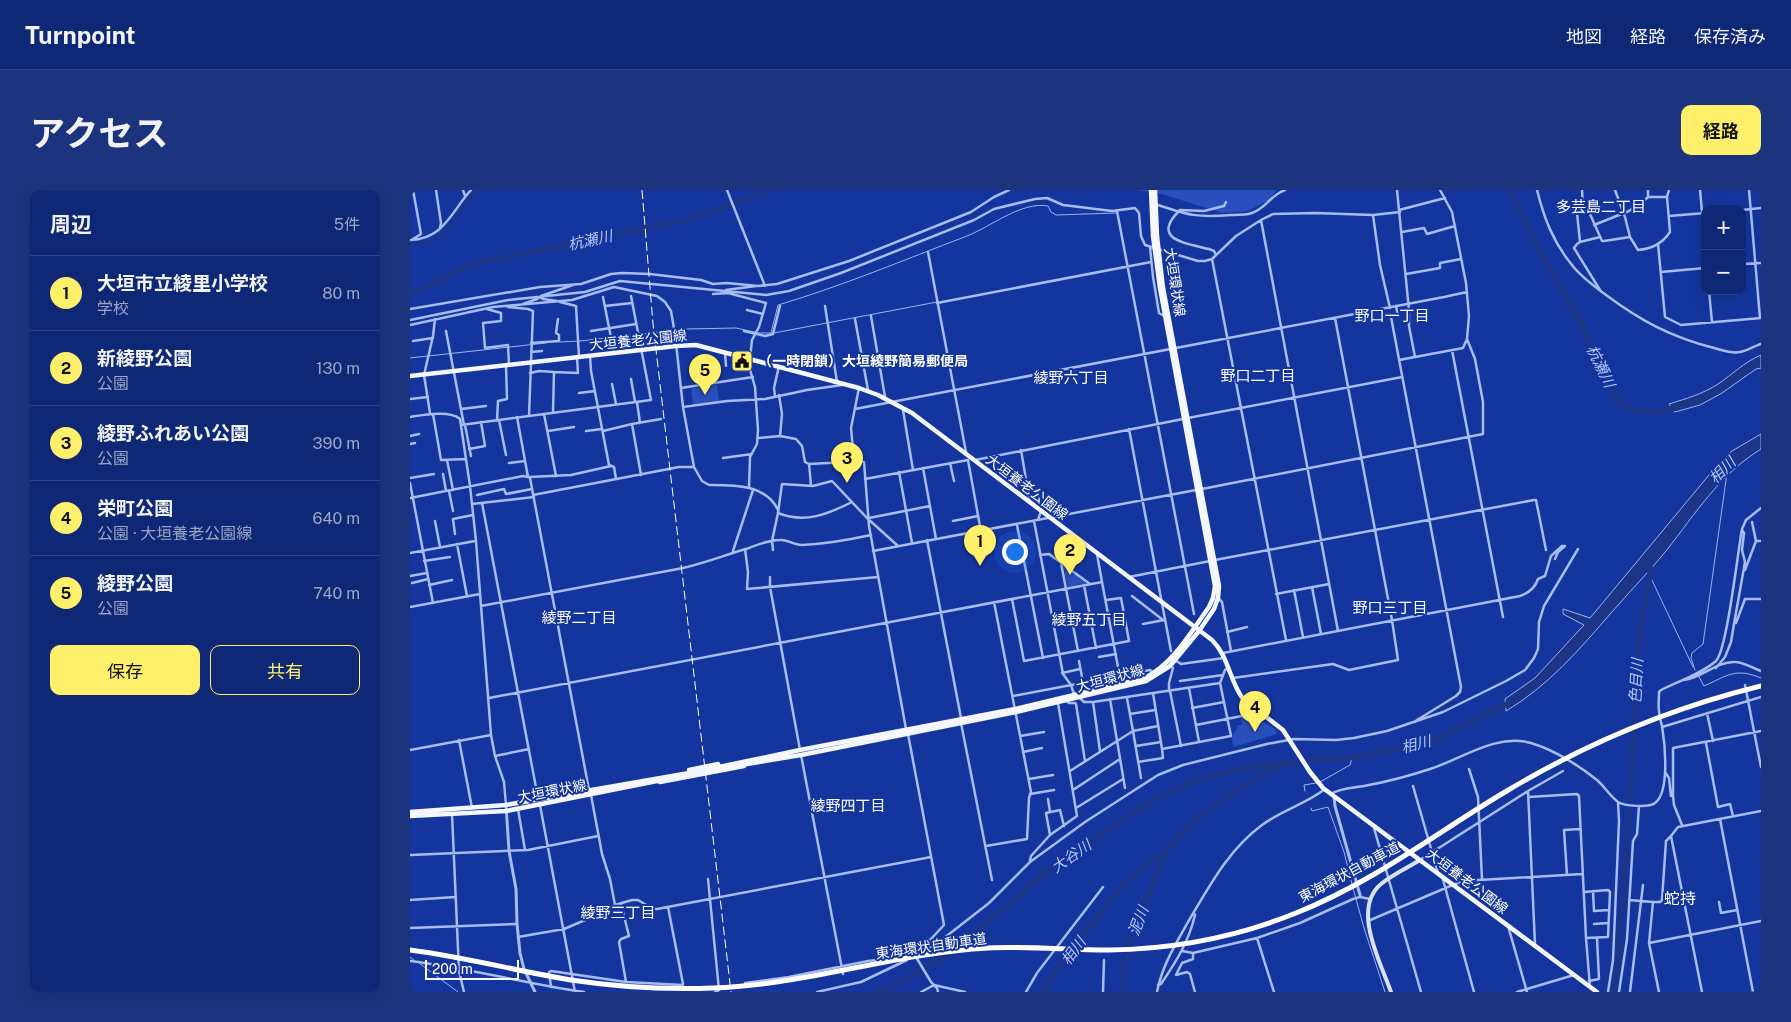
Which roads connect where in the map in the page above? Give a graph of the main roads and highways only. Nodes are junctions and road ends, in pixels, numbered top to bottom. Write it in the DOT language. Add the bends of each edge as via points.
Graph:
graph roads {
  1 [pos="1152,190"];
  2 [pos="1155,190"];
  3 [pos="1154,201"];
  4 [pos="1162,288"];
  5 [pos="1173,350"];
  6 [pos="410,376"];
  7 [pos="1213,561"];
  8 [pos="1194,627"];
  9 [pos="1199,631"];
  10 [pos="1761,686"];
  11 [pos="1077,697"];
  12 [pos="1015,711"];
  13 [pos="747,762"];
  14 [pos="656,780"];
  15 [pos="539,802"];
  16 [pos="506,808"];
  17 [pos="410,812"];
  18 [pos="410,816"];
  19 [pos="1420,860"];
  20 [pos="410,950"];
  21 [pos="1391,992"];
  22 [pos="1597,992"];
  1 -- 3 [label="main road, 大垣環状線"];
  2 -- 3 [label="main road, 大垣環状線"];
  3 -- 4 [label="main road, 大垣環状線, bridge"];
  4 -- 5 [label="main road, 大垣環状線"];
  4 -- 5 [label="main road, 大垣環状線" via="1164,316"];
  5 -- 7 [label="main road, 大垣環状線"];
  6 -- 8 [label="main road, 大垣養老公園線" via="696,345 859,388 902,408"];
  7 -- 8 [label="main road, 大垣環状線" via="1213,598"];
  7 -- 9 [label="main road, 大垣環状線" via="1219,586 1218,598"];
  8 -- 9 [label="main road, 大垣養老公園線"];
  8 -- 11 [label="main road, 大垣環状線" via="1173,656 1154,673"];
  9 -- 11 [label="main road, 大垣環状線" via="1175,660 1146,681"];
  9 -- 19 [label="main road, 大垣養老公園線" via="1219,647 1243,699 1284,730 1324,789"];
  10 -- 20 [label="highway, 東海環状自動車道, bridge" via="1677,711 1595,744 1520,783 1332,898 1270,923 1207,940 1136,949 961,950 779,982 694,989 596,983"];
  11 -- 12 [label="main road, 大垣環状線"];
  11 -- 12 [label="main road, 大垣環状線"];
  12 -- 13 [label="main road, 大垣環状線"];
  13 -- 14 [label="main road, 大垣環状線"];
  13 -- 14 [label="main road" via="714,765"];
  14 -- 15 [label="main road, 大垣環状線"];
  15 -- 16 [label="main road, 大垣環状線"];
  15 -- 16 [label="main road, 大垣環状線"];
  16 -- 17 [label="main road, 大垣環状線"];
  16 -- 18 [label="main road, 大垣環状線"];
  19 -- 21 [label="main road" via="1380,885 1370,899 1367,912"];
  19 -- 22 [label="main road, 大垣養老公園線"];
}
